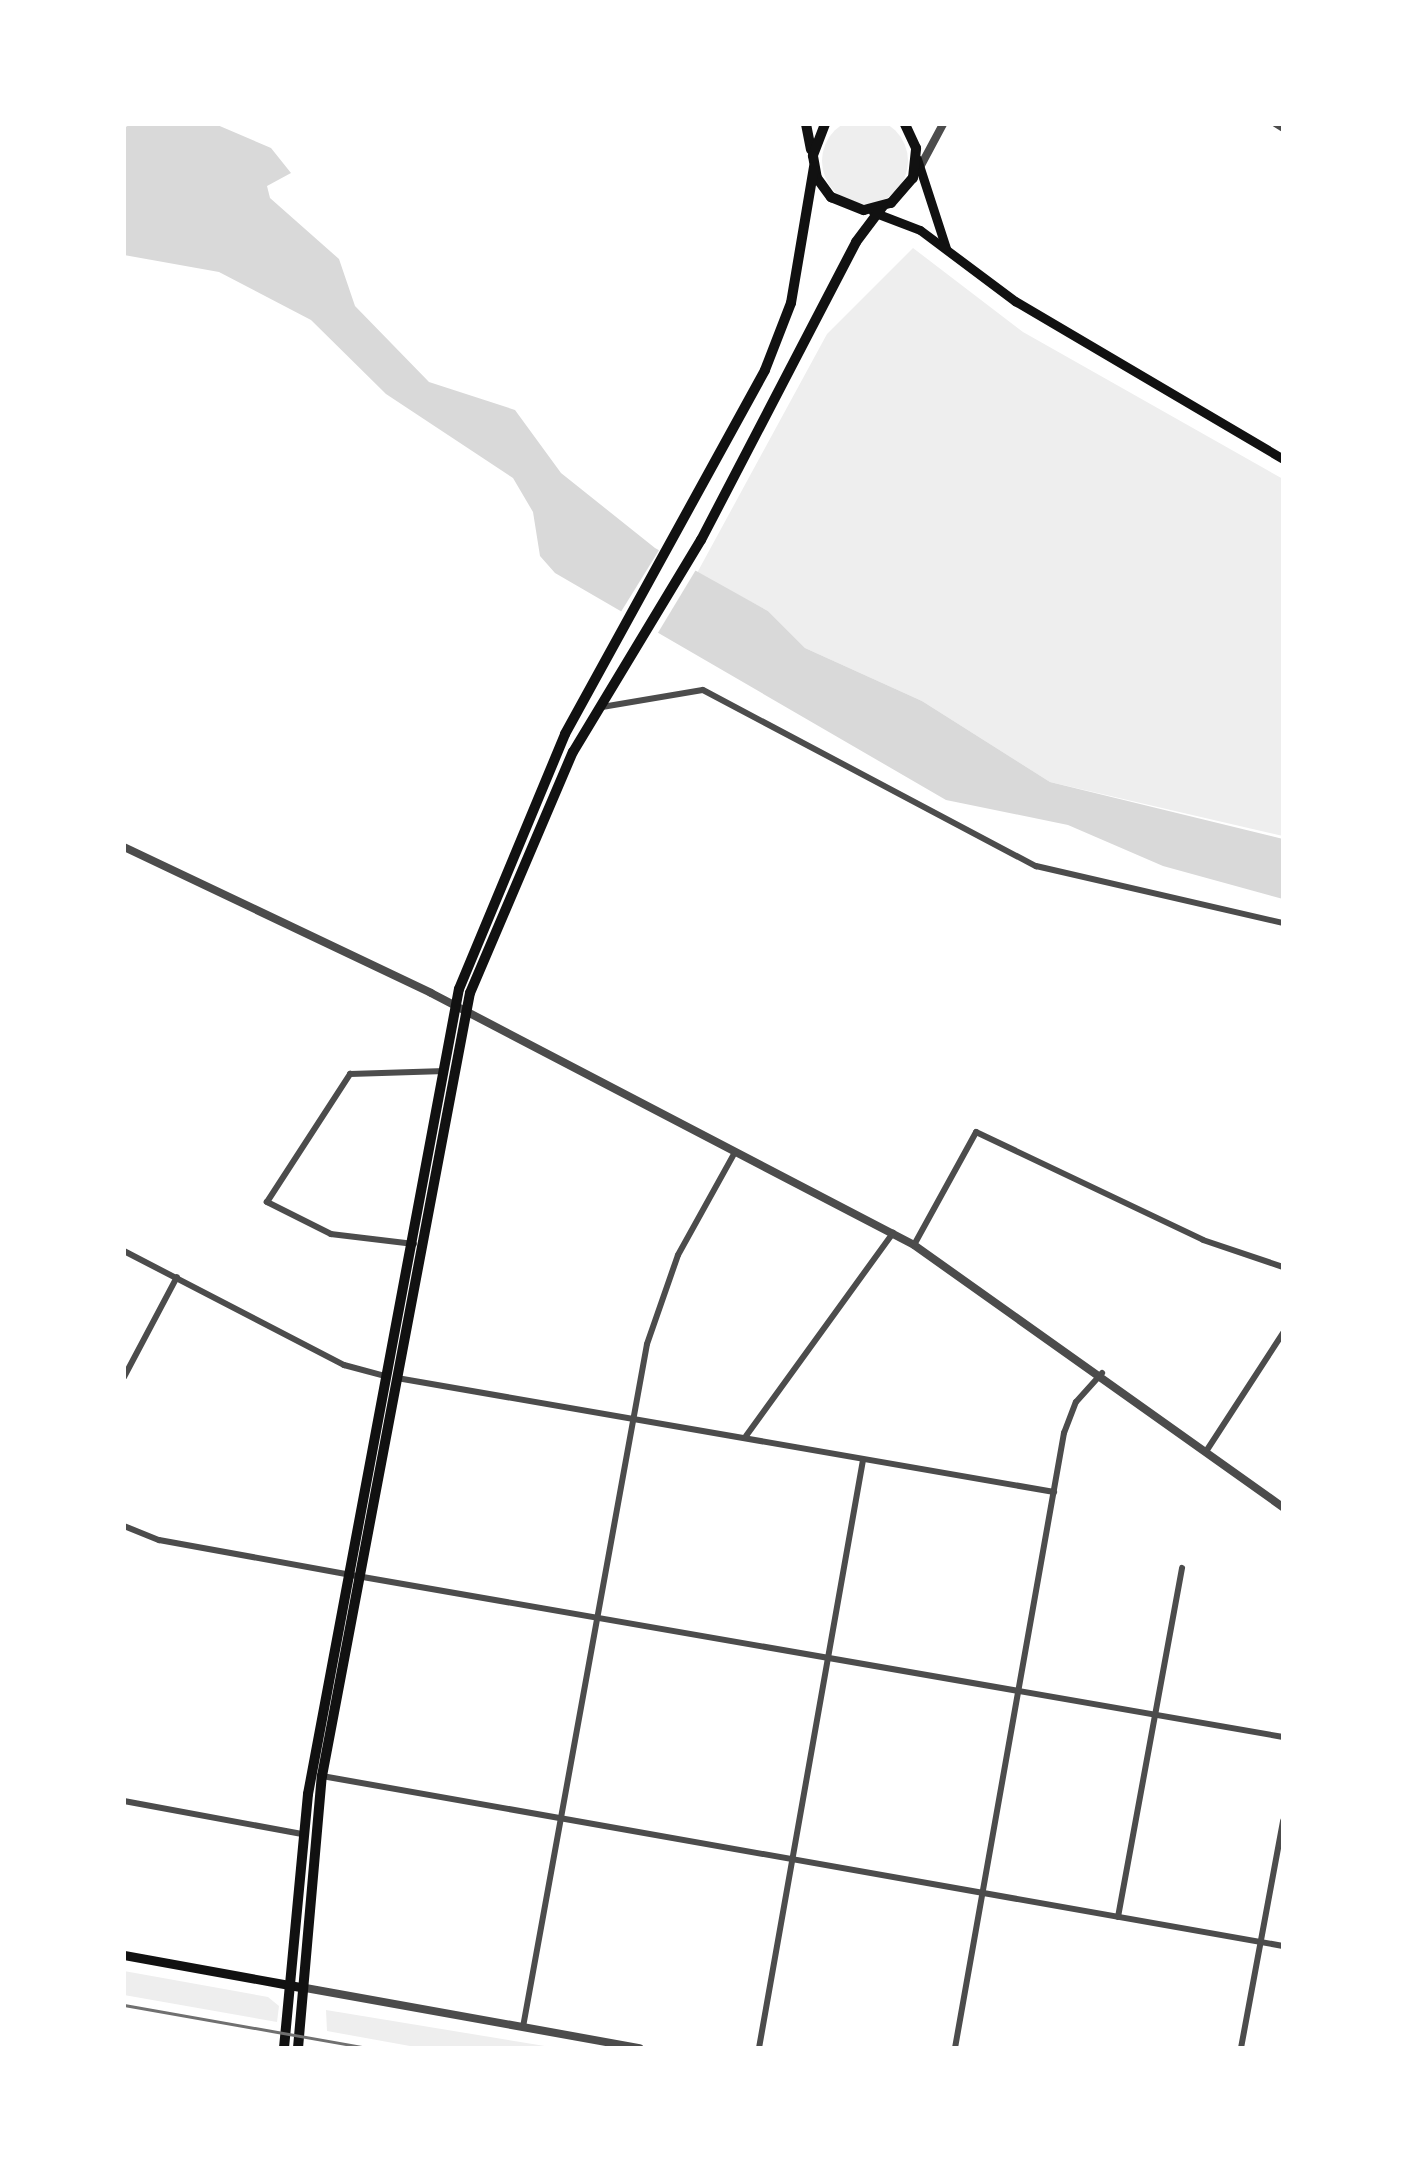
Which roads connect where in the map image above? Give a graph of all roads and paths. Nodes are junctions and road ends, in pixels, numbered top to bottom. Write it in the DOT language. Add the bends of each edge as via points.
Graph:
graph roads {
  1 [pos="806,124"];
  2 [pos="825,124"];
  3 [pos="905,124"];
  4 [pos="943,124"];
  5 [pos="1275,124"];
  6 [pos="1283,129"];
  7 [pos="813,161"];
  8 [pos="918,163"];
  9 [pos="880,210"];
  10 [pos="946,248"];
  11 [pos="1283,459"];
  12 [pos="602,707"];
  13 [pos="124,847"];
  14 [pos="1283,923"];
  15 [pos="455,1007"];
  16 [pos="466,1014"];
  17 [pos="445,1071"];
  18 [pos="734,1154"];
  19 [pos="893,1233"];
  20 [pos="414,1244"];
  21 [pos="914,1245"];
  22 [pos="124,1251"];
  23 [pos="1283,1267"];
  24 [pos="177,1277"];
  25 [pos="1283,1333"];
  26 [pos="1102,1373"];
  27 [pos="124,1377"];
  28 [pos="391,1377"];
  29 [pos="633,1416"];
  30 [pos="746,1436"];
  31 [pos="1207,1450"];
  32 [pos="863,1460"];
  33 [pos="1054,1492"];
  34 [pos="1283,1507"];
  35 [pos="124,1526"];
  36 [pos="1182,1568"];
  37 [pos="345,1574"];
  38 [pos="357,1576"];
  39 [pos="600,1616"];
  40 [pos="831,1657"];
  41 [pos="1016,1690"];
  42 [pos="1155,1715"];
  43 [pos="1283,1737"];
  44 [pos="322,1776"];
  45 [pos="124,1801"];
  46 [pos="563,1818"];
  47 [pos="1283,1821"];
  48 [pos="302,1834"];
  49 [pos="791,1859"];
  50 [pos="982,1892"];
  51 [pos="1118,1917"];
  52 [pos="1262,1942"];
  53 [pos="1283,1946"];
  54 [pos="124,1955"];
  55 [pos="286,1985"];
  56 [pos="300,1987"];
  57 [pos="523,2027"];
  58 [pos="284,2048"];
  59 [pos="298,2048"];
  60 [pos="640,2048"];
  61 [pos="759,2048"];
  62 [pos="955,2048"];
  63 [pos="1241,2048"];
  1 -- 7 [label="main road"];
  2 -- 7 [label="main road"];
  3 -- 8 [label="main road"];
  4 -- 8 [label="street"];
  5 -- 6 [label="street"];
  7 -- 9 [label="main road" via="831,197 864,210"];
  7 -- 15 [label="main road" via="785,323 683,529 612,645 549,768"];
  8 -- 9 [label="main road" via="913,178"];
  8 -- 10 [label="main road"];
  9 -- 10 [label="main road"];
  9 -- 12 [label="main road" via="701,540"];
  10 -- 11 [label="main road" via="1015,301"];
  12 -- 14 [label="street" via="703,690 1036,866"];
  12 -- 16 [label="main road" via="544,812"];
  13 -- 15 [label="street"];
  15 -- 16 [label="street"];
  15 -- 17 [label="main road"];
  16 -- 18 [label="street"];
  16 -- 28 [label="main road"];
  17 -- 20 [label="main road"];
  17 -- 20 [label="street" via="350,1074 268,1196 270,1206 331,1234"];
  18 -- 19 [label="street"];
  18 -- 29 [label="street" via="678,1255"];
  19 -- 21 [label="street"];
  19 -- 30 [label="street"];
  20 -- 28 [label="main road"];
  21 -- 23 [label="street" via="976,1132 1203,1240"];
  21 -- 26 [label="street"];
  22 -- 24 [label="street"];
  24 -- 27 [label="street"];
  24 -- 28 [label="street" via="344,1365"];
  25 -- 31 [label="street"];
  26 -- 31 [label="street"];
  26 -- 33 [label="street" via="1069,1416"];
  28 -- 29 [label="street"];
  28 -- 37 [label="main road"];
  28 -- 38 [label="main road"];
  29 -- 30 [label="street"];
  29 -- 39 [label="street"];
  30 -- 32 [label="street"];
  31 -- 34 [label="street"];
  32 -- 33 [label="street"];
  32 -- 40 [label="street"];
  33 -- 41 [label="street"];
  35 -- 37 [label="street" via="159,1540"];
  36 -- 42 [label="street"];
  37 -- 38 [label="street"];
  37 -- 48 [label="main road"];
  38 -- 39 [label="street"];
  38 -- 44 [label="main road"];
  39 -- 40 [label="street"];
  39 -- 46 [label="street"];
  40 -- 41 [label="street"];
  40 -- 49 [label="street"];
  41 -- 42 [label="street"];
  41 -- 50 [label="street"];
  42 -- 43 [label="street"];
  42 -- 51 [label="street"];
  44 -- 46 [label="street"];
  44 -- 56 [label="main road"];
  45 -- 48 [label="street"];
  46 -- 49 [label="street"];
  46 -- 57 [label="street"];
  47 -- 52 [label="street"];
  48 -- 55 [label="main road"];
  49 -- 50 [label="street"];
  49 -- 61 [label="street"];
  50 -- 51 [label="street"];
  50 -- 62 [label="street"];
  51 -- 52 [label="street"];
  52 -- 53 [label="street"];
  52 -- 63 [label="street"];
  54 -- 55 [label="main road"];
  55 -- 56 [label="main road"];
  55 -- 58 [label="main road"];
  56 -- 57 [label="street"];
  56 -- 59 [label="main road"];
  57 -- 60 [label="street"];
}
